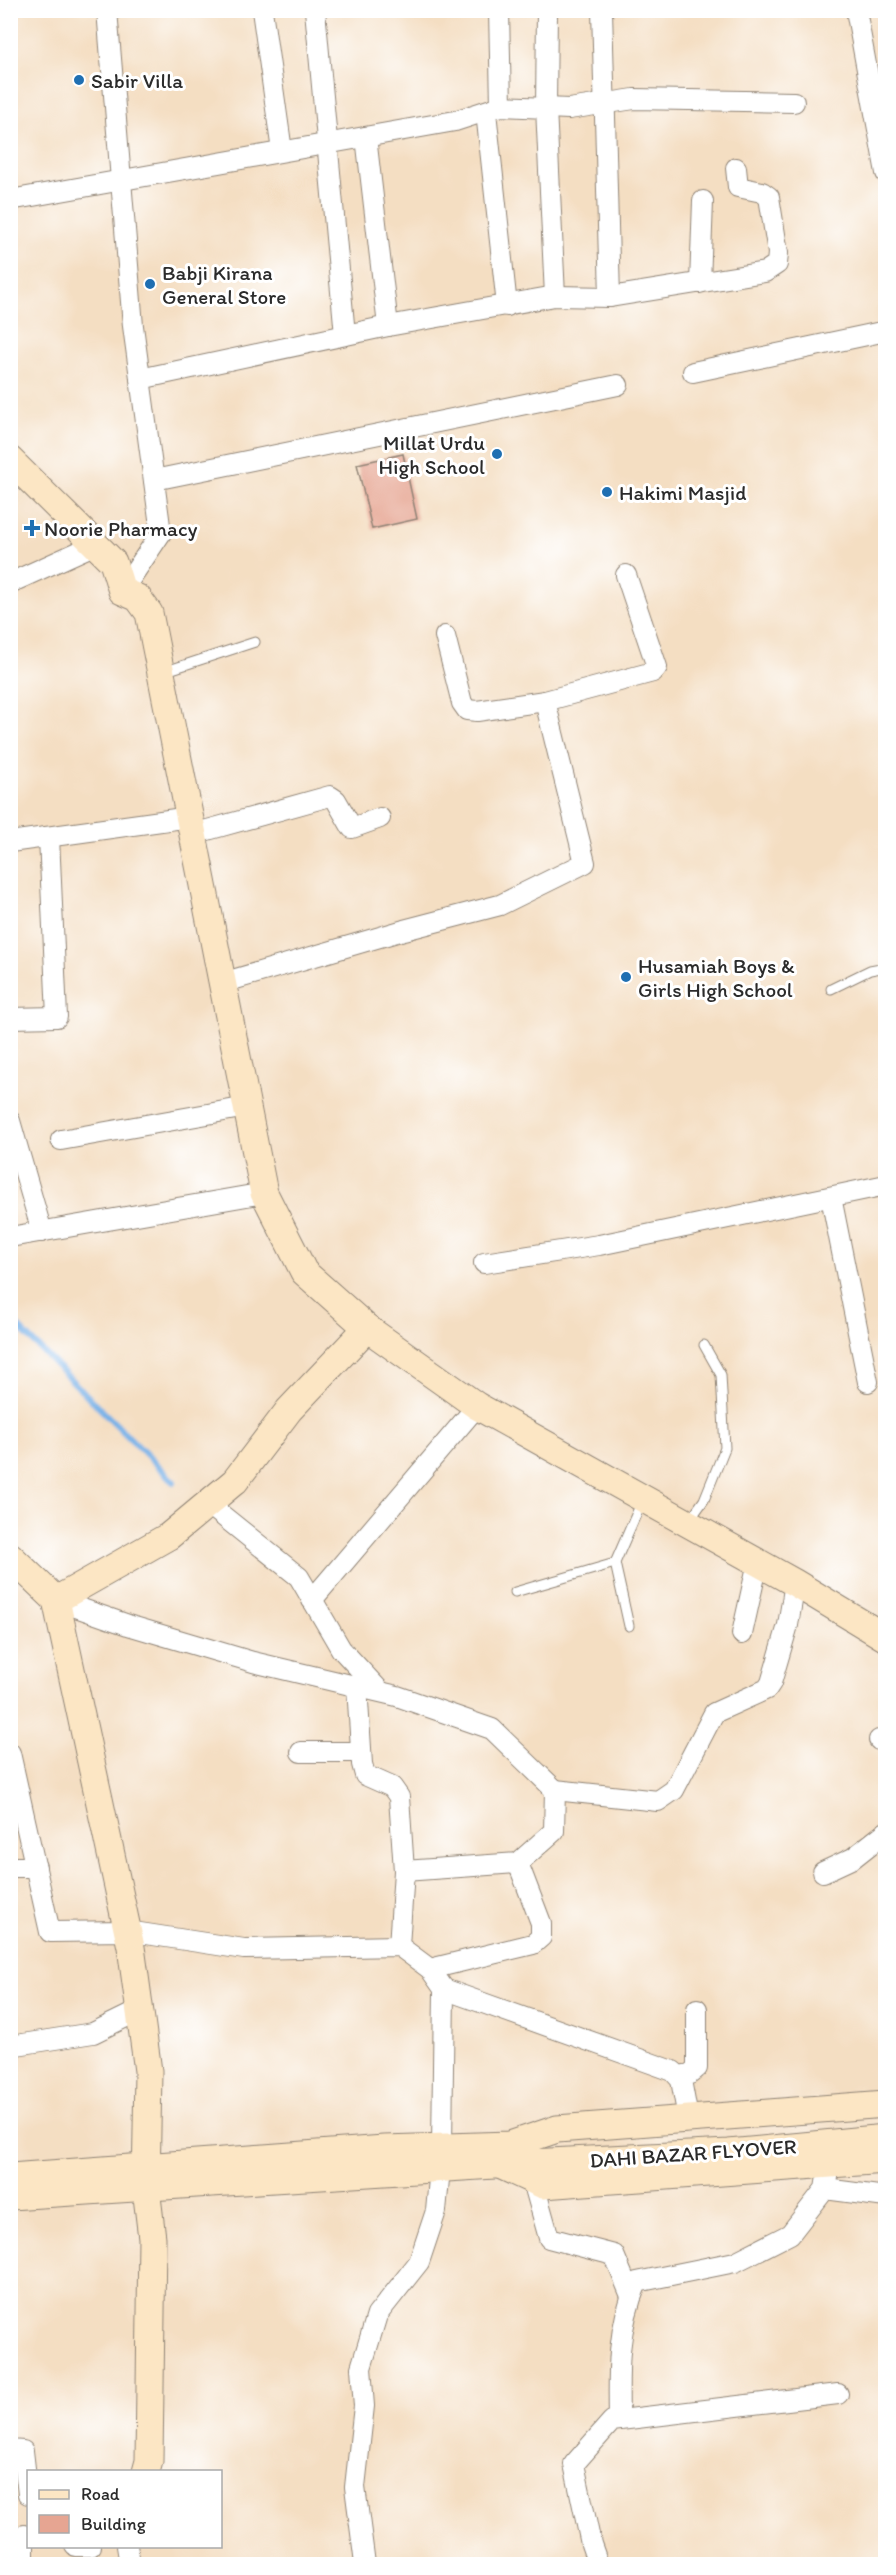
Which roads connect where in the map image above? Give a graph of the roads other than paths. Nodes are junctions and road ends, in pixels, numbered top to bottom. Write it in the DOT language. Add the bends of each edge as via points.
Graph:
graph roads {
  1 [pos="107,10"];
  2 [pos="262,10"];
  3 [pos="315,10"];
  4 [pos="499,10"];
  5 [pos="547,10"];
  6 [pos="602,10"];
  7 [pos="856,10"];
  8 [pos="794,102"];
  9 [pos="606,103"];
  10 [pos="546,108"];
  11 [pos="493,109"];
  12 [pos="366,136"];
  13 [pos="327,143"];
  14 [pos="282,151"];
  15 [pos="736,168"];
  16 [pos="885,173"];
  17 [pos="121,180"];
  18 [pos="10,200"];
  19 [pos="703,201"];
  20 [pos="700,283"];
  21 [pos="555,296"];
  22 [pos="610,297"];
  23 [pos="507,306"];
  24 [pos="388,326"];
  25 [pos="885,331"];
  26 [pos="345,335"];
  27 [pos="693,372"];
  28 [pos="140,379"];
  29 [pos="618,385"];
  30 [pos="10,460"];
  31 [pos="154,480"];
  32 [pos="96,544"];
  33 [pos="626,575"];
  34 [pos="10,583"];
  35 [pos="122,591"];
  36 [pos="445,636"];
  37 [pos="255,642"];
  38 [pos="161,673"];
  39 [pos="545,701"];
  40 [pos="380,818"];
  41 [pos="191,826"];
  42 [pos="49,837"];
  43 [pos="10,842"];
  44 [pos="885,967"];
  45 [pos="222,983"];
  46 [pos="831,989"];
  47 [pos="10,1018"];
  48 [pos="247,1107"];
  49 [pos="10,1121"];
  50 [pos="61,1140"];
  51 [pos="885,1185"];
  52 [pos="264,1193"];
  53 [pos="831,1197"];
  54 [pos="42,1232"];
  55 [pos="10,1237"];
  56 [pos="484,1263"];
  57 [pos="368,1328"];
  58 [pos="704,1345"];
  59 [pos="868,1382"];
  60 [pos="477,1406"];
  61 [pos="643,1498"];
  62 [pos="208,1504"];
  63 [pos="688,1523"];
  64 [pos="10,1556"];
  65 [pos="758,1562"];
  66 [pos="615,1563"];
  67 [pos="795,1583"];
  68 [pos="515,1592"];
  69 [pos="56,1600"];
  70 [pos="312,1600"];
  71 [pos="629,1626"];
  72 [pos="742,1635"];
  73 [pos="885,1638"];
  74 [pos="357,1686"];
  75 [pos="380,1692"];
  76 [pos="301,1752"];
  77 [pos="361,1752"];
  78 [pos="10,1753"];
  79 [pos="555,1790"];
  80 [pos="885,1832"];
  81 [pos="518,1863"];
  82 [pos="10,1867"];
  83 [pos="36,1867"];
  84 [pos="404,1871"];
  85 [pos="823,1872"];
  86 [pos="127,1931"];
  87 [pos="399,1946"];
  88 [pos="430,1968"];
  89 [pos="444,1989"];
  90 [pos="697,2009"];
  91 [pos="140,2010"];
  92 [pos="10,2046"];
  93 [pos="678,2076"];
  94 [pos="885,2104"];
  95 [pos="688,2118"];
  96 [pos="885,2120"];
  97 [pos="885,2138"];
  98 [pos="505,2155"];
  99 [pos="441,2158"];
  100 [pos="885,2160"];
  101 [pos="538,2163"];
  102 [pos="10,2177"];
  103 [pos="827,2177"];
  104 [pos="147,2178"];
  105 [pos="10,2196"];
  106 [pos="885,2197"];
  107 [pos="631,2296"];
  108 [pos="838,2394"];
  109 [pos="619,2420"];
  110 [pos="10,2450"];
  111 [pos="147,2470"];
  112 [pos="27,2485"];
  113 [pos="21,2534"];
  114 [pos="127,2548"];
  115 [pos="24,2565"];
  116 [pos="130,2565"];
  117 [pos="365,2565"];
  118 [pos="598,2565"];
  1 -- 17 [label="street"];
  2 -- 14 [label="street"];
  3 -- 13 [label="street"];
  4 -- 11 [label="street"];
  5 -- 10 [label="street"];
  6 -- 9 [label="street"];
  7 -- 16 [label="street"];
  8 -- 9 [label="street" via="634,99"];
  9 -- 10 [label="street"];
  9 -- 22 [label="street"];
  10 -- 11 [label="street"];
  10 -- 21 [label="street"];
  11 -- 12 [label="street" via="455,121"];
  11 -- 23 [label="street"];
  12 -- 13 [label="street"];
  12 -- 24 [label="street"];
  13 -- 14 [label="street"];
  13 -- 26 [label="street"];
  14 -- 17 [label="street"];
  15 -- 20 [label="street" via="738,187 769,197 777,264 765,272"];
  17 -- 18 [label="street"];
  17 -- 28 [label="street"];
  19 -- 20 [label="street"];
  20 -- 22 [label="street"];
  21 -- 22 [label="street"];
  21 -- 23 [label="street"];
  23 -- 24 [label="street"];
  24 -- 26 [label="street"];
  25 -- 27 [label="street"];
  26 -- 28 [label="street"];
  28 -- 31 [label="street"];
  29 -- 31 [label="street"];
  30 -- 32 [label="street"];
  31 -- 35 [label="street" via="161,532"];
  32 -- 34 [label="street"];
  32 -- 35 [label="street" via="113,562"];
  33 -- 39 [label="street" via="657,667 653,672"];
  35 -- 38 [label="street" via="138,598 149,613"];
  36 -- 39 [label="street" via="467,710"];
  37 -- 38 [label="lane"];
  38 -- 41 [label="street"];
  39 -- 45 [label="street" via="585,863 500,905"];
  40 -- 41 [label="street" via="352,828 330,796"];
  41 -- 42 [label="street"];
  41 -- 45 [label="street"];
  42 -- 43 [label="street"];
  42 -- 47 [label="street" via="57,1017"];
  44 -- 46 [label="lane"];
  45 -- 48 [label="street"];
  48 -- 50 [label="street"];
  48 -- 52 [label="street"];
  49 -- 54 [label="street"];
  51 -- 53 [label="street"];
  52 -- 54 [label="street"];
  52 -- 57 [label="street" via="304,1272"];
  53 -- 56 [label="street" via="599,1245"];
  53 -- 59 [label="street"];
  54 -- 55 [label="street"];
  57 -- 60 [label="street"];
  57 -- 62 [label="street" via="289,1410 235,1481"];
  58 -- 63 [label="lane" via="721,1375 725,1448 704,1500"];
  60 -- 61 [label="street"];
  60 -- 70 [label="street"];
  61 -- 63 [label="street"];
  61 -- 66 [label="lane"];
  62 -- 69 [label="street" via="170,1536"];
  62 -- 70 [label="street" via="299,1577"];
  63 -- 65 [label="street"];
  64 -- 69 [label="street"];
  65 -- 67 [label="street"];
  65 -- 72 [label="street"];
  66 -- 68 [label="lane"];
  66 -- 71 [label="lane"];
  67 -- 73 [label="street"];
  67 -- 79 [label="street" via="771,1683 767,1689 714,1713 674,1790 658,1801"];
  69 -- 74 [label="street" via="253,1662"];
  69 -- 86 [label="street"];
  70 -- 75 [label="street" via="341,1649"];
  74 -- 75 [label="street"];
  74 -- 77 [label="street"];
  75 -- 79 [label="street" via="492,1729"];
  76 -- 77 [label="street"];
  77 -- 84 [label="street" via="365,1775 393,1787 399,1797"];
  78 -- 83 [label="street"];
  79 -- 81 [label="street" via="554,1831"];
  80 -- 85 [label="street" via="853,1858"];
  81 -- 84 [label="street"];
  81 -- 88 [label="street" via="541,1923 540,1937 533,1944"];
  82 -- 83 [label="street"];
  83 -- 86 [label="street" via="50,1932"];
  84 -- 87 [label="street"];
  86 -- 87 [label="street" via="244,1949"];
  86 -- 91 [label="street"];
  87 -- 88 [label="street"];
  88 -- 89 [label="street"];
  89 -- 93 [label="street"];
  89 -- 99 [label="street"];
  90 -- 93 [label="street" via="697,2068"];
  91 -- 92 [label="street" via="93,2033"];
  91 -- 104 [label="street" via="148,2071"];
  93 -- 95 [label="street"];
  94 -- 95 [label="street"];
  95 -- 98 [label="street" via="557,2128"];
  96 -- 101 [label="street, DAHI BAZAR FLYOVER" via="819,2122"];
  97 -- 101 [label="street, DAHI BAZAR FLYOVER" via="729,2153"];
  98 -- 99 [label="street"];
  98 -- 101 [label="street, DAHI BAZAR FLYOVER"];
  99 -- 104 [label="street"];
  99 -- 117 [label="street" via="436,2211 419,2262 377,2315 361,2368 364,2406 355,2487"];
  100 -- 103 [label="street"];
  101 -- 103 [label="street" via="543,2185"];
  101 -- 107 [label="street" via="549,2238 614,2255"];
  102 -- 104 [label="street"];
  103 -- 106 [label="street"];
  103 -- 107 [label="street" via="790,2234 735,2262 637,2282"];
  104 -- 105 [label="street"];
  104 -- 111 [label="street" via="152,2238"];
  107 -- 109 [label="street" via="617,2359"];
  108 -- 109 [label="street"];
  109 -- 118 [label="street" via="612,2421 574,2464"];
  110 -- 112 [label="street" via="23,2451"];
  113 -- 115 [label="street"];
  114 -- 116 [label="street"];
}
